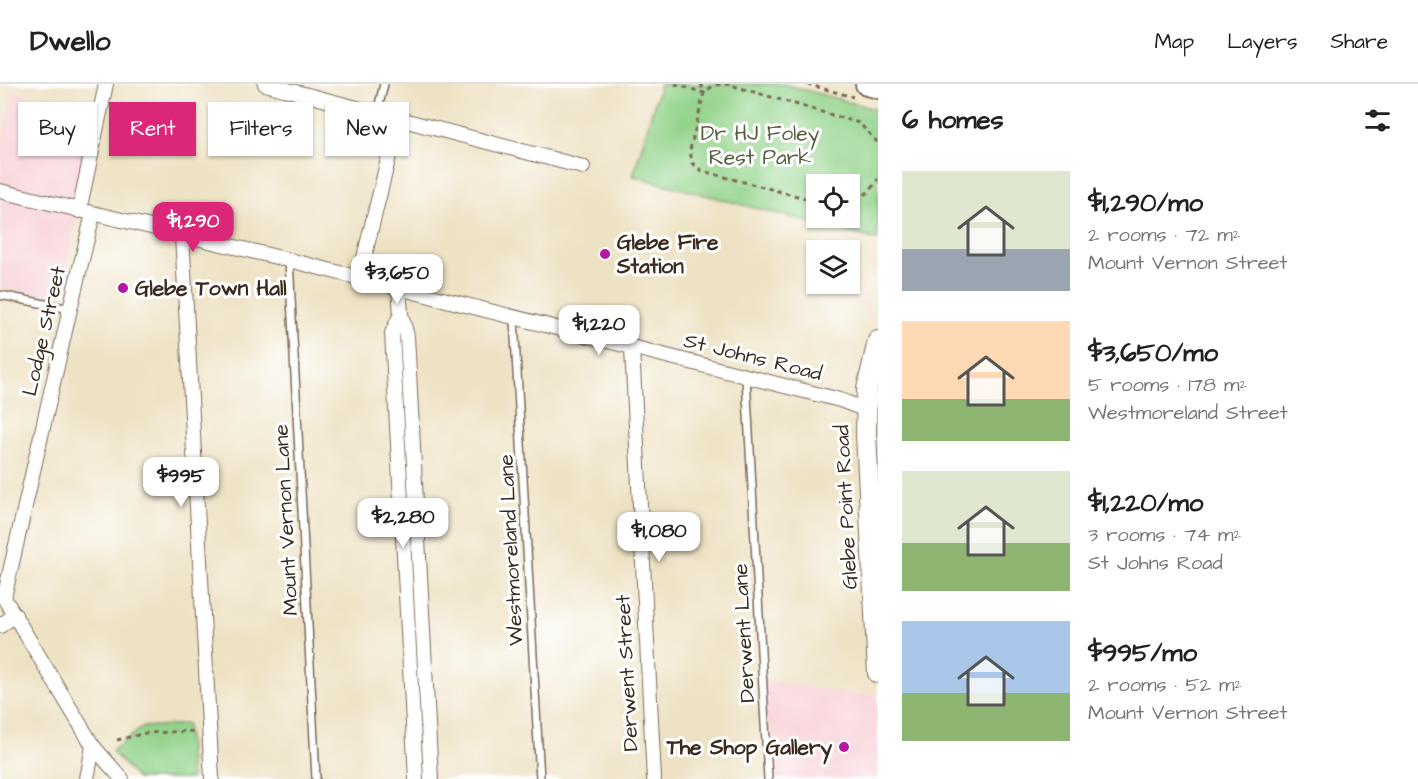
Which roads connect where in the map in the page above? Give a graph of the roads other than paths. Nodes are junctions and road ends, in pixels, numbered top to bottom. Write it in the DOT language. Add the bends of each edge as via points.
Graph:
graph roads {
  1 [pos="106,84"];
  2 [pos="265,84"];
  3 [pos="384,84"];
  4 [pos="878,87"];
  5 [pos="862,91"];
  6 [pos="335,102"];
  7 [pos="380,102"];
  8 [pos="409,122"];
  9 [pos="389,156"];
  10 [pos="583,167"];
  11 [pos="0,191"];
  12 [pos="86,212"];
  13 [pos="182,235"];
  14 [pos="289,260"];
  15 [pos="359,278"];
  16 [pos="399,289"];
  17 [pos="0,295"];
  18 [pos="69,309"];
  19 [pos="401,314"];
  20 [pos="514,319"];
  21 [pos="878,341"];
  22 [pos="632,348"];
  23 [pos="746,377"];
  24 [pos="866,410"];
  25 [pos="15,615"];
  26 [pos="0,626"];
  27 [pos="878,673"];
  28 [pos="93,746"];
  29 [pos="87,779"];
  30 [pos="122,779"];
  31 [pos="212,779"];
  32 [pos="316,779"];
  33 [pos="416,779"];
  34 [pos="431,779"];
  35 [pos="540,779"];
  36 [pos="654,779"];
  37 [pos="768,779"];
  1 -- 12 [label="street, Lodge Street"];
  2 -- 6 [label="street"];
  3 -- 7 [label="lane"];
  4 -- 5 [label="main road"];
  8 -- 10 [label="street"];
  9 -- 15 [label="street"];
  11 -- 12 [label="street, St Johns Road"];
  12 -- 13 [label="street, St Johns Road"];
  12 -- 18 [label="street, Lodge Street"];
  13 -- 14 [label="street, St Johns Road"];
  13 -- 31 [label="street"];
  14 -- 15 [label="street, St Johns Road"];
  14 -- 32 [label="lane, Mount Vernon Lane"];
  15 -- 16 [label="street, St Johns Road"];
  16 -- 19 [label="street"];
  16 -- 20 [label="street, St Johns Road"];
  17 -- 18 [label="lane"];
  18 -- 25 [label="street, Lodge Street" via="4,598"];
  19 -- 33 [label="street" via="392,333"];
  19 -- 34 [label="street" via="407,336"];
  20 -- 22 [label="street, St Johns Road"];
  20 -- 35 [label="lane, Westmoreland Lane"];
  21 -- 24 [label="main road, Glebe Point Road"];
  22 -- 23 [label="street, St Johns Road"];
  22 -- 36 [label="street, Derwent Street"];
  23 -- 24 [label="street, St Johns Road"];
  23 -- 37 [label="lane, Derwent Lane"];
  24 -- 27 [label="main road, Glebe Point Road"];
  25 -- 26 [label="street"];
  25 -- 28 [label="street"];
  28 -- 29 [label="street"];
  28 -- 30 [label="street"];
}
